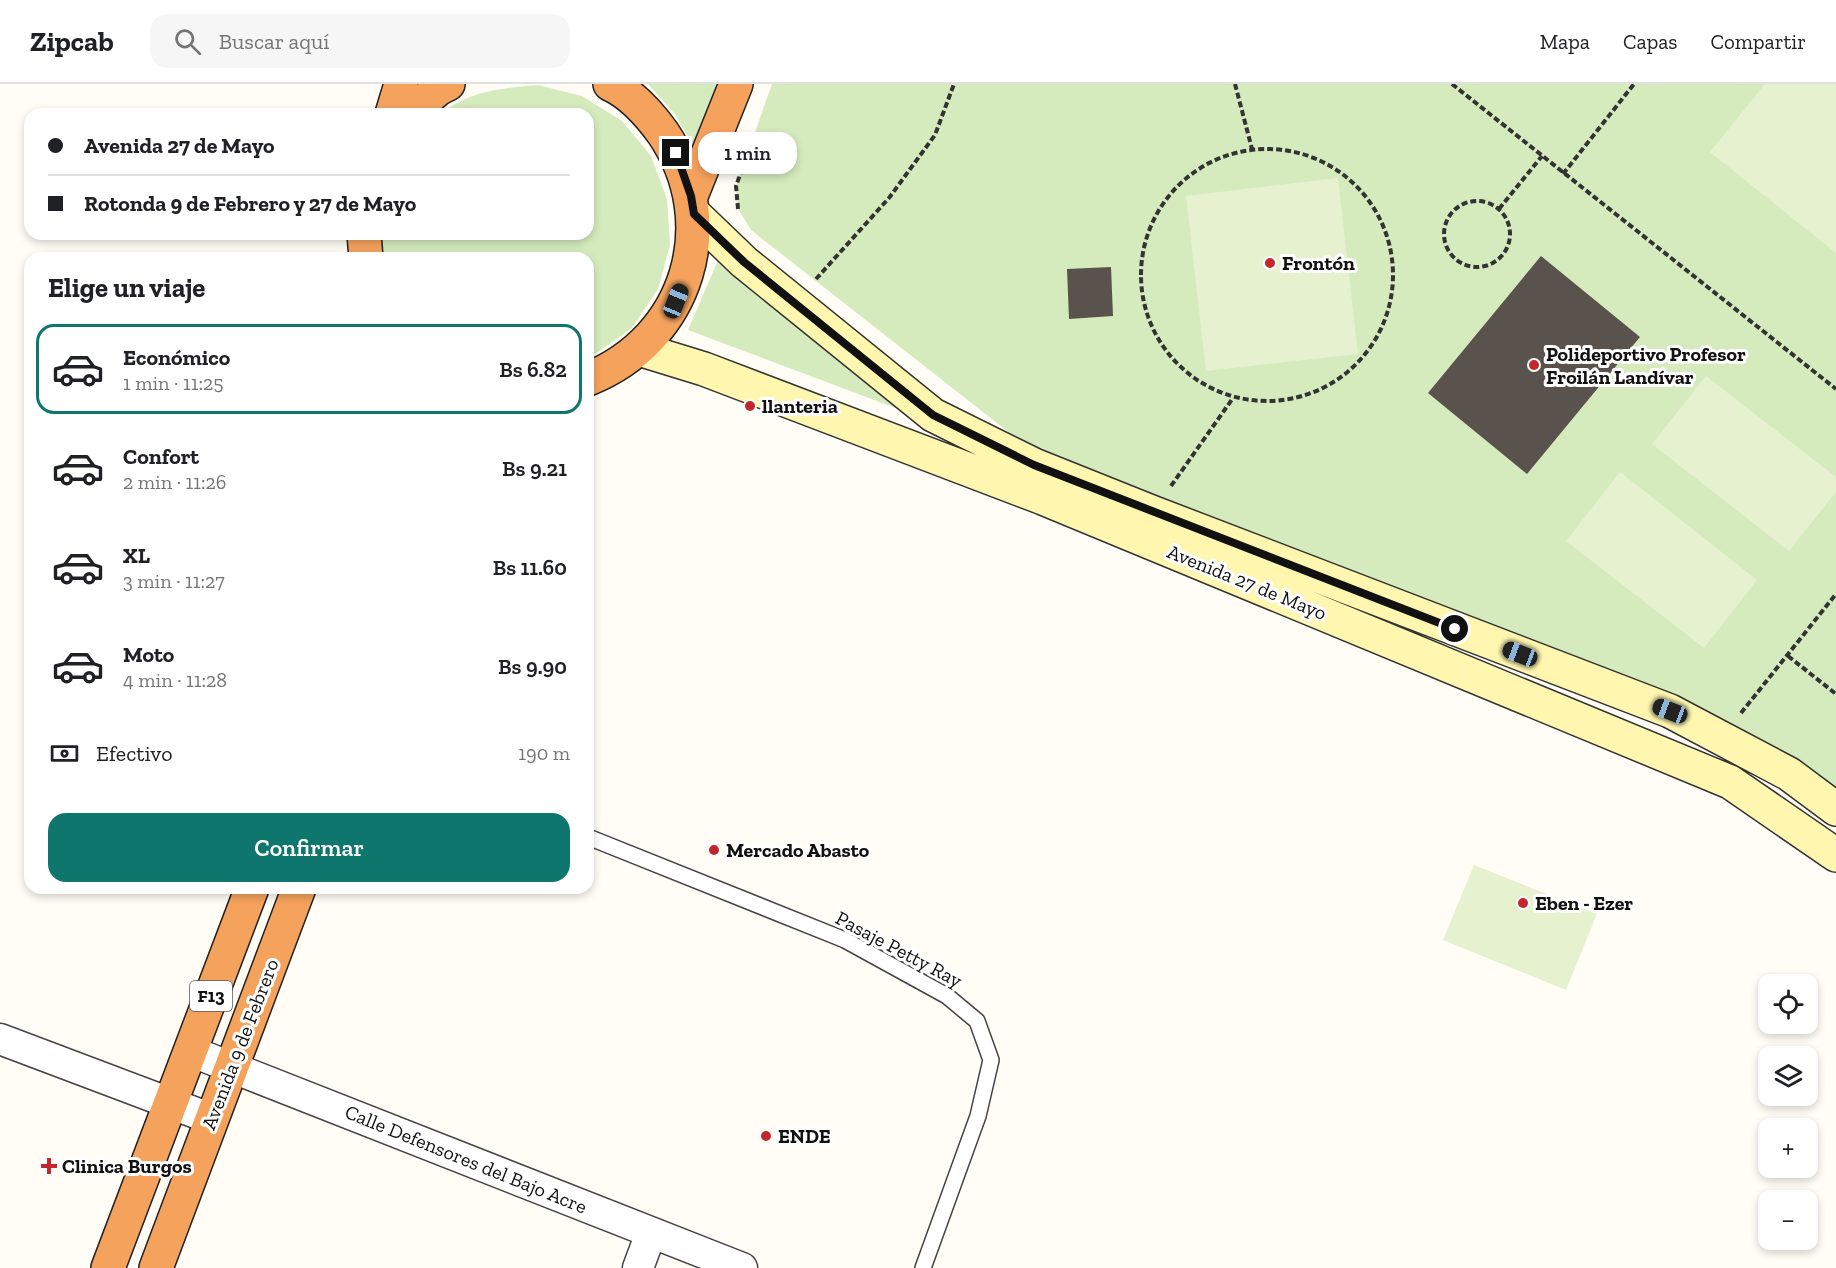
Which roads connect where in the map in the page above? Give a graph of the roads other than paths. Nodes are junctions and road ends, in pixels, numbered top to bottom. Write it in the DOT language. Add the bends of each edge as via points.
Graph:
graph roads {
  1 [pos="401,84"];
  2 [pos="448,84"];
  3 [pos="610,84"];
  4 [pos="736,84"];
  5 [pos="394,108"];
  6 [pos="416,108"];
  7 [pos="693,205"];
  8 [pos="639,349"];
  9 [pos="594,377"];
  10 [pos="1836,809"];
  11 [pos="594,839"];
  12 [pos="1836,855"];
  13 [pos="250,894"];
  14 [pos="297,894"];
  15 [pos="0,1039"];
  16 [pos="190,1051"];
  17 [pos="232,1066"];
  18 [pos="170,1104"];
  19 [pos="212,1119"];
  20 [pos="651,1233"];
  21 [pos="108,1268"];
  22 [pos="156,1268"];
  23 [pos="638,1268"];
  24 [pos="742,1268"];
  25 [pos="922,1268"];
  1 -- 5 [label="highway"];
  2 -- 6 [label="highway"];
  3 -- 7 [label="highway" via="650,114 676,153"];
  4 -- 7 [label="highway"];
  7 -- 8 [label="highway" via="693,244 683,283 659,327"];
  7 -- 10 [label="main road, Avenida 27 de Mayo" via="744,262 933,415 1034,465 1670,711 1789,774"];
  8 -- 9 [label="highway" via="609,371"];
  8 -- 12 [label="main road, Avenida 27 de Mayo" via="704,369 1043,498 1730,782"];
  11 -- 25 [label="lane, Pasaje Petty Ray" via="845,940 947,996 977,1022 991,1060 978,1116"];
  13 -- 16 [label="highway, F13"];
  14 -- 17 [label="highway, Avenida 9 de Febrero / F13"];
  15 -- 18 [label="street"];
  16 -- 17 [label="street, Calle Defensores del Bajo Acre"];
  16 -- 18 [label="highway, F13"];
  17 -- 19 [label="highway, Avenida 9 de Febrero / F13"];
  17 -- 20 [label="street, Calle Defensores del Bajo Acre"];
  18 -- 19 [label="street"];
  18 -- 21 [label="highway, F13"];
  19 -- 22 [label="highway, Avenida 9 de Febrero / F13"];
  20 -- 23 [label="street"];
  20 -- 24 [label="street, Calle Defensores del Bajo Acre"];
}
